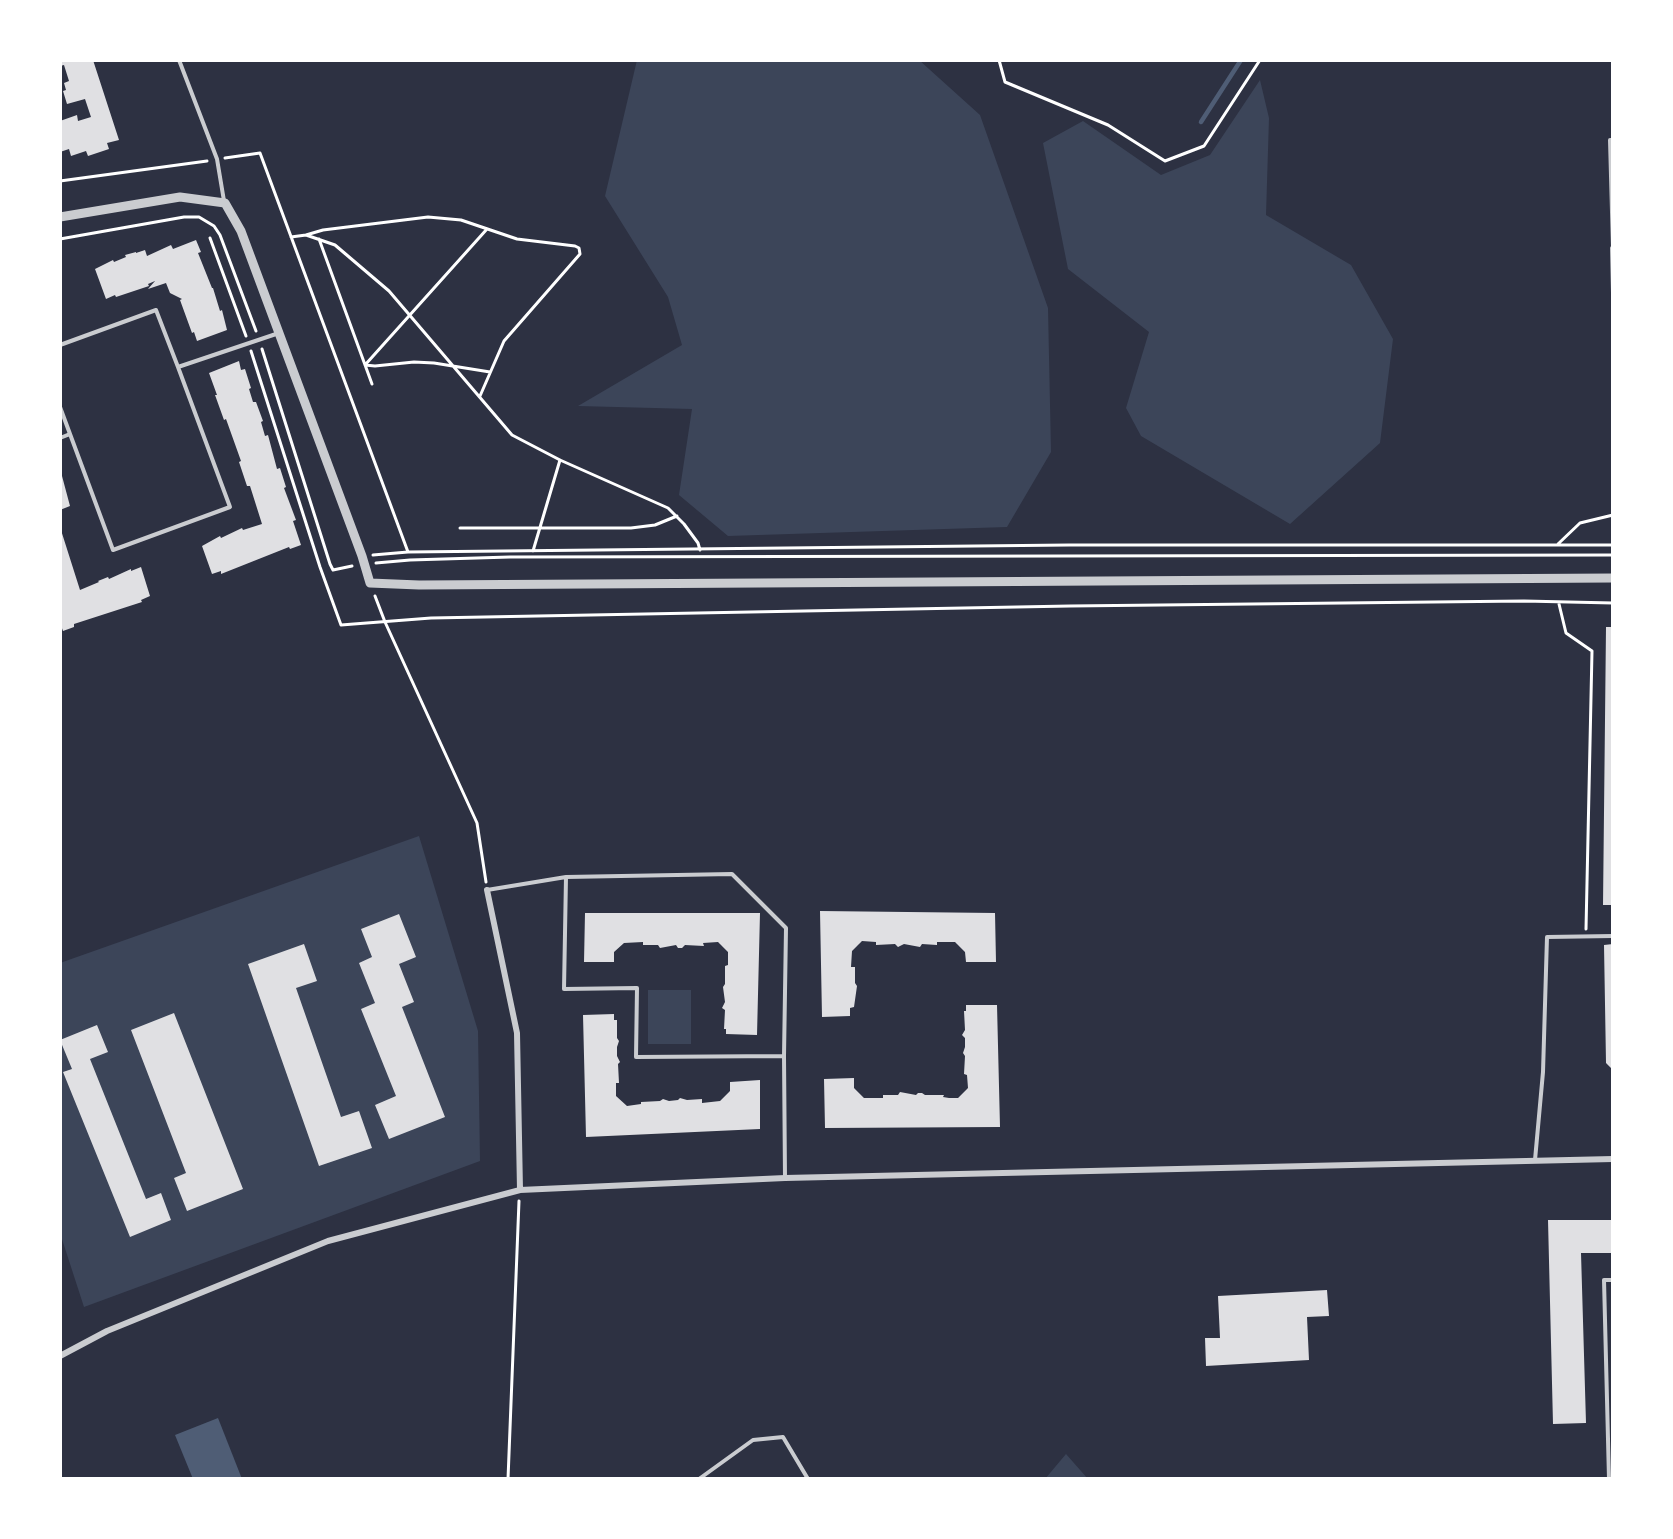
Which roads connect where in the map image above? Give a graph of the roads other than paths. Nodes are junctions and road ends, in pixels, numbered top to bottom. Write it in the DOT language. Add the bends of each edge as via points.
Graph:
graph roads {
  1 [pos="179,60"];
  2 [pos="1613,140"];
  3 [pos="225,203"];
  4 [pos="60,217"];
  5 [pos="1613,248"];
  6 [pos="1613,293"];
  7 [pos="280,332"];
  8 [pos="60,345"];
  9 [pos="178,368"];
  10 [pos="60,407"];
  11 [pos="70,434"];
  12 [pos="60,438"];
  13 [pos="1613,578"];
  14 [pos="566,877"];
  15 [pos="487,890"];
  16 [pos="1613,936"];
  17 [pos="784,1056"];
  18 [pos="1613,1159"];
  19 [pos="1535,1160"];
  20 [pos="785,1178"];
  21 [pos="520,1190"];
  22 [pos="1613,1280"];
  23 [pos="60,1356"];
  24 [pos="1607,1414"];
  25 [pos="1613,1414"];
  26 [pos="699,1479"];
  27 [pos="808,1479"];
  28 [pos="1608,1479"];
  1 -- 3 [label="lane" via="217,159"];
  2 -- 5 [label="lane"];
  3 -- 4 [label="street" via="180,196"];
  3 -- 7 [label="street" via="241,231"];
  5 -- 6 [label="lane"];
  7 -- 9 [label="lane"];
  7 -- 13 [label="street" via="370,583"];
  8 -- 9 [label="lane" via="156,310"];
  9 -- 11 [label="lane" via="230,507 113,550"];
  10 -- 11 [label="lane"];
  11 -- 12 [label="lane"];
  14 -- 15 [label="lane"];
  14 -- 17 [label="lane" via="732,874 786,928"];
  14 -- 17 [label="lane" via="564,989 637,988 636,1057"];
  15 -- 21 [label="street" via="517,1034"];
  16 -- 19 [label="lane" via="1547,937 1543,1072"];
  17 -- 20 [label="lane"];
  18 -- 19 [label="street"];
  19 -- 20 [label="street"];
  20 -- 21 [label="street"];
  21 -- 23 [label="street" via="328,1241 107,1331"];
  22 -- 24 [label="lane" via="1604,1280"];
  24 -- 25 [label="lane"];
  24 -- 28 [label="lane"];
  26 -- 27 [label="lane" via="753,1440 783,1437"];
}
